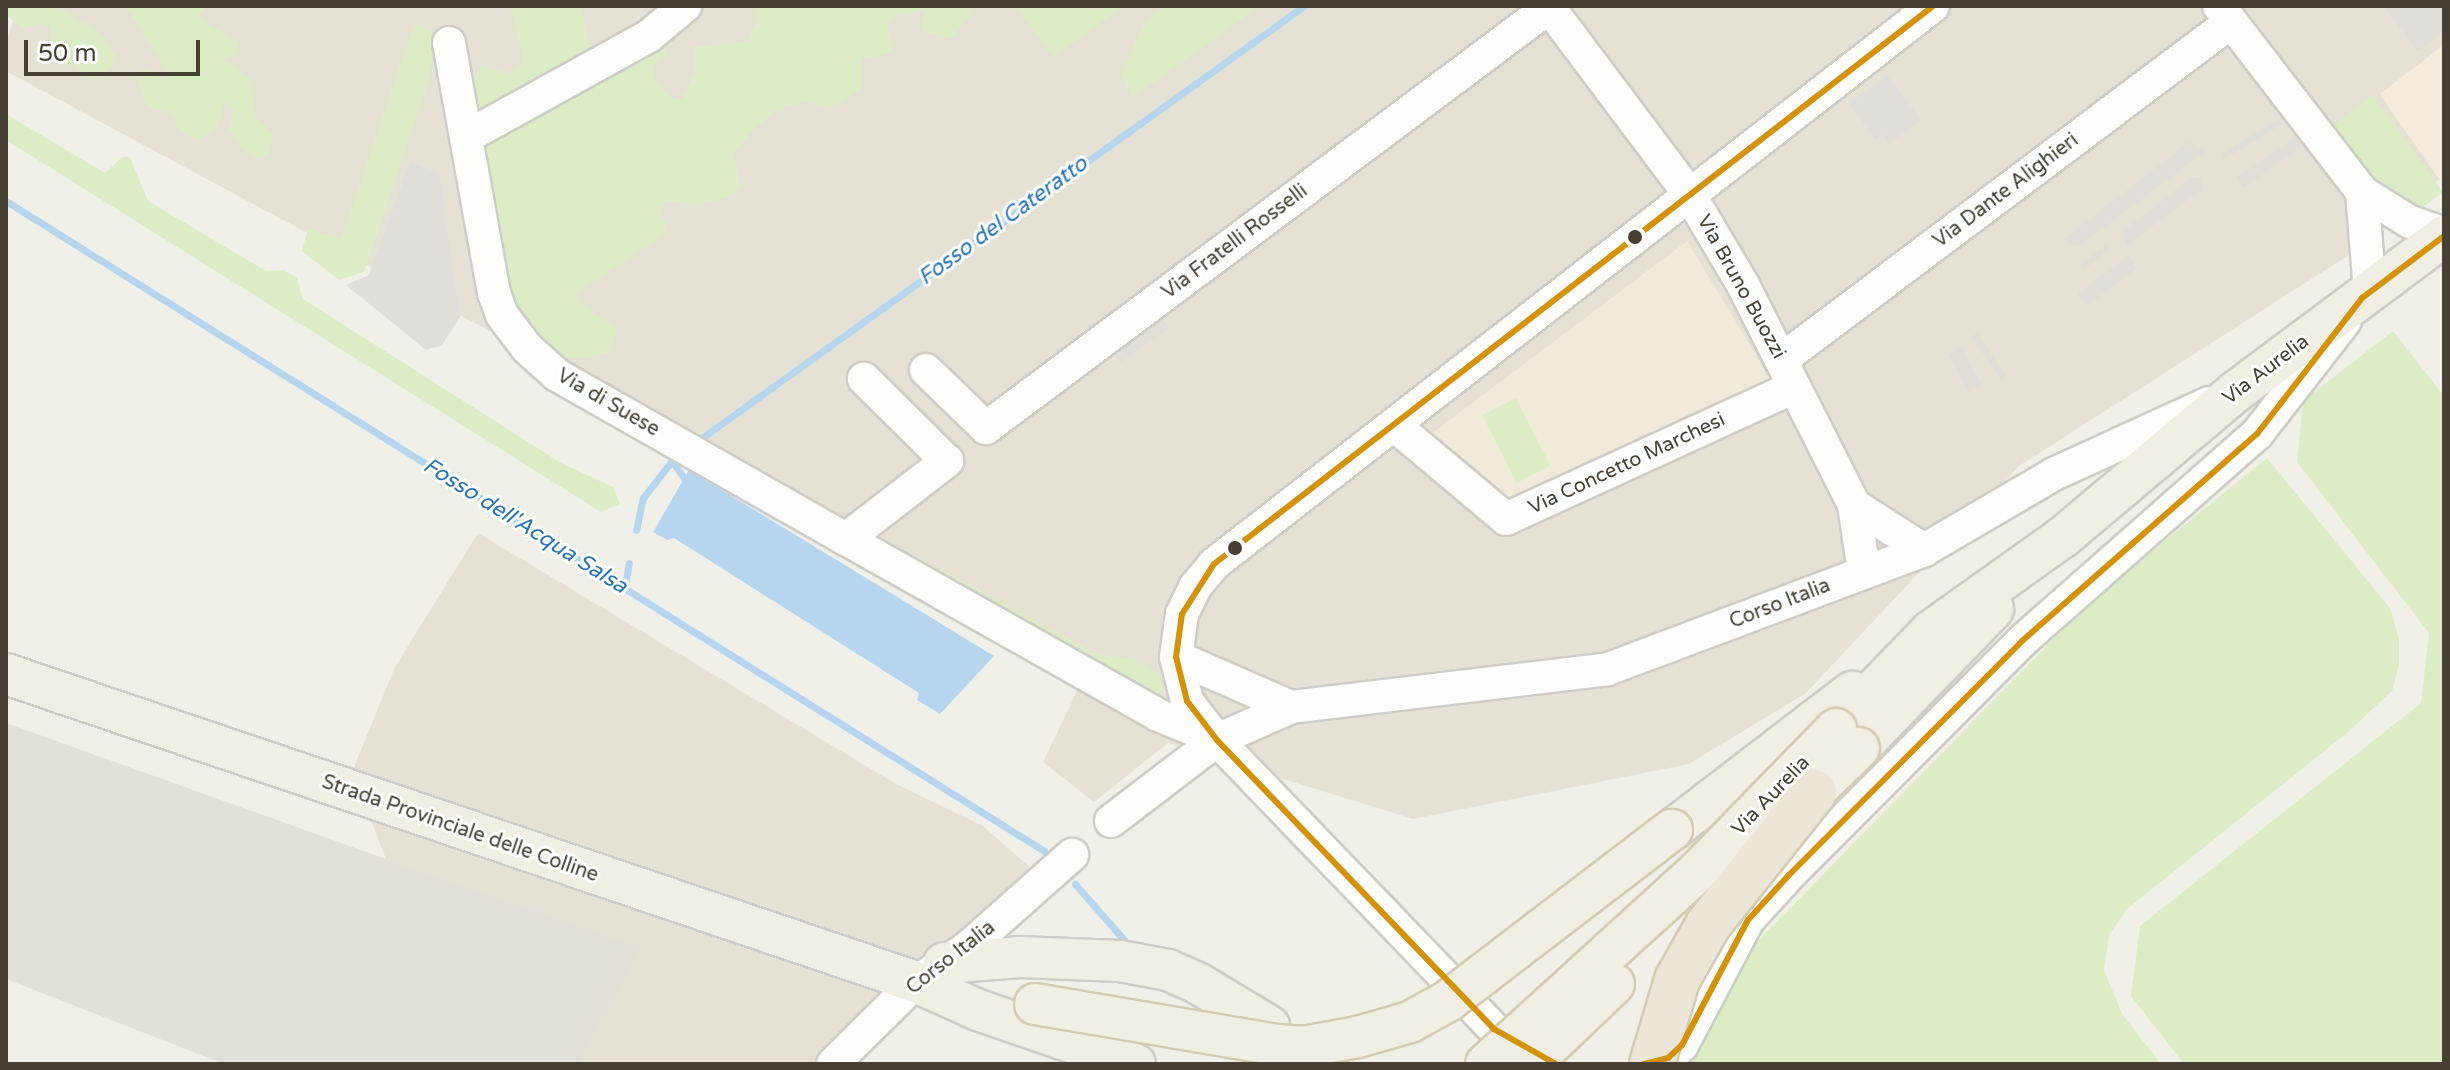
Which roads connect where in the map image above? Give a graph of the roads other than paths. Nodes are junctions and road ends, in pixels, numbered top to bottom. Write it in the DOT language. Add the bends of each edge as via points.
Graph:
graph roads {
  1 [pos="685,6"];
  2 [pos="1549,6"];
  3 [pos="1933,6"];
  4 [pos="2222,10"];
  5 [pos="449,43"];
  6 [pos="466,137"];
  7 [pos="2362,192"];
  8 [pos="1689,194"];
  9 [pos="2444,235"];
  10 [pos="2366,295"];
  11 [pos="926,370"];
  12 [pos="1787,373"];
  13 [pos="864,379"];
  14 [pos="2235,392"];
  15 [pos="1394,425"];
  16 [pos="1854,505"];
  17 [pos="2063,537"];
  18 [pos="846,539"];
  19 [pos="1924,550"];
  20 [pos="1864,572"];
  21 [pos="1931,631"];
  22 [pos="1176,657"];
  23 [pos="6,674"];
  24 [pos="1291,707"];
  25 [pos="1847,738"];
  26 [pos="1217,740"];
  27 [pos="1814,792"];
  28 [pos="1111,821"];
  29 [pos="1072,855"];
  30 [pos="930,972"];
  31 [pos="1447,979"];
  32 [pos="1471,1005"];
  33 [pos="978,1010"];
  34 [pos="1269,1026"];
  35 [pos="1490,1046"];
  36 [pos="1660,1061"];
  37 [pos="833,1064"];
  38 [pos="1040,1064"];
  39 [pos="1135,1064"];
  40 [pos="1530,1064"];
  1 -- 6 [label="street" via="649,36"];
  2 -- 8 [label="street, Via Bruno Buozzi"];
  2 -- 11 [label="street, Via Fratelli Rosselli" via="986,428"];
  3 -- 8 [label="street"];
  4 -- 7 [label="street"];
  4 -- 12 [label="street, Via Dante Alighieri"];
  5 -- 6 [label="street, Via di Suese"];
  6 -- 18 [label="street, Via di Suese" via="494,293 515,336 557,375"];
  7 -- 9 [label="street" via="2410,222"];
  7 -- 10 [label="street"];
  8 -- 12 [label="street, Via Bruno Buozzi"];
  8 -- 15 [label="street"];
  9 -- 10 [label="main road, Via Aurelia"];
  10 -- 14 [label="main road, Via Aurelia"];
  10 -- 36 [label="street" via="2257,434 2022,641 1789,875 1748,920 1682,1045"];
  12 -- 15 [label="street, Via Concetto Marchesi" via="1506,519"];
  12 -- 16 [label="street, Via Bruno Buozzi"];
  13 -- 18 [label="street" via="947,461"];
  14 -- 17 [label="main road, Via Aurelia"];
  14 -- 19 [label="street, Corso Italia" via="2054,474"];
  15 -- 22 [label="street" via="1214,564 1182,614"];
  16 -- 19 [label="street"];
  16 -- 20 [label="street, Via Bruno Buozzi"];
  17 -- 21 [label="main road, Via Aurelia"];
  17 -- 25 [label="main road, Via Aurelia"];
  18 -- 26 [label="street, Via di Suese" via="1158,715"];
  19 -- 20 [label="street, Corso Italia"];
  20 -- 24 [label="street, Corso Italia" via="1608,669"];
  21 -- 25 [label="main road, Via Aurelia"];
  21 -- 30 [label="main road, bridge" via="1448,1001 1410,1022 1316,1045 1277,1045 1035,1004"];
  22 -- 24 [label="street"];
  22 -- 26 [label="street" via="1187,701"];
  23 -- 30 [label="main road, Strada Provinciale delle Colline"];
  24 -- 26 [label="street, Corso Italia"];
  25 -- 27 [label="main road, Via Aurelia, bridge"];
  25 -- 35 [label="main road, Via Aurelia, bridge"];
  26 -- 28 [label="street, Corso Italia"];
  26 -- 31 [label="street"];
  27 -- 36 [label="highway, bridge" via="1702,935 1664,1013"];
  27 -- 40 [label="main road, Via Aurelia, bridge"];
  29 -- 30 [label="street, Corso Italia"];
  30 -- 33 [label="main road"];
  30 -- 34 [label="main road" via="1033,957 1132,963 1199,984"];
  30 -- 37 [label="street, Corso Italia"];
  32 -- 35 [label="street"];
  33 -- 38 [label="main road"];
  33 -- 39 [label="main road"];
}
